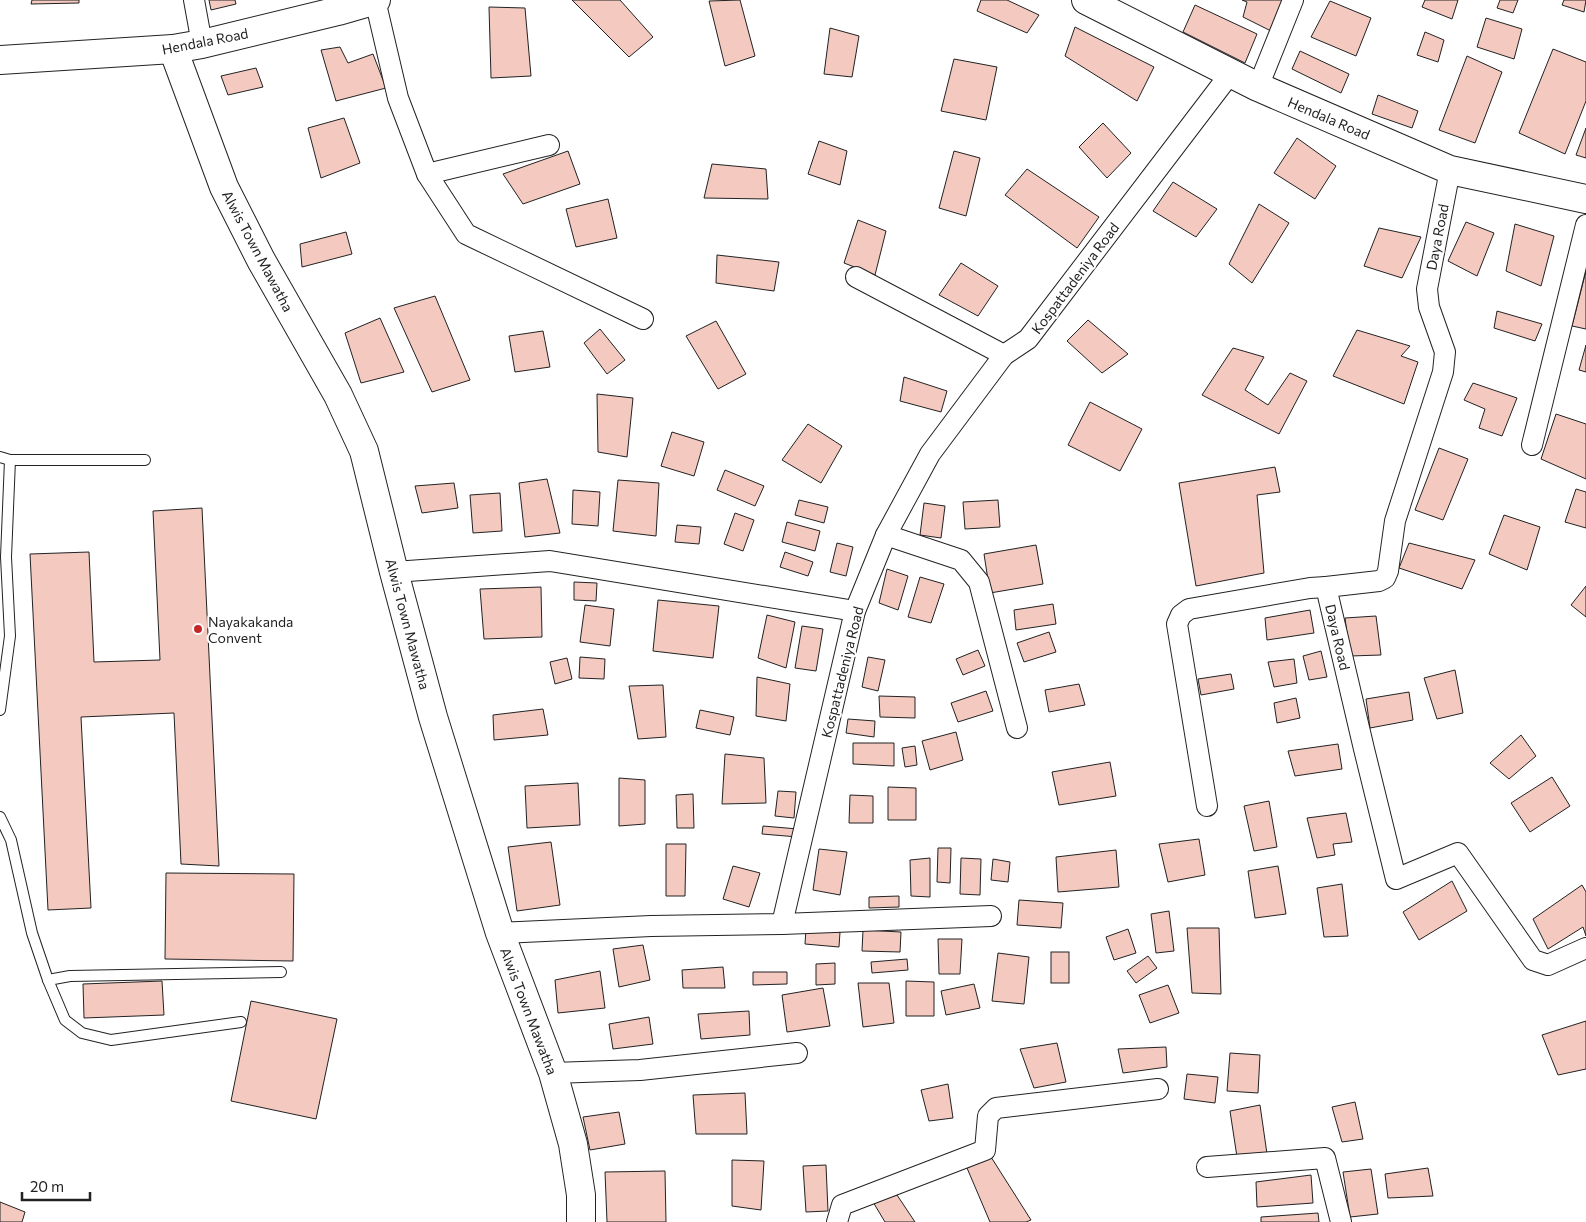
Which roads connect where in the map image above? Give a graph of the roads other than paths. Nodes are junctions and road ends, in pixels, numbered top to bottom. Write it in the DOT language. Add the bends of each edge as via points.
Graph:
graph roads {
  1 [pos="194,0"];
  2 [pos="375,0"];
  3 [pos="1086,0"];
  4 [pos="1293,0"];
  5 [pos="337,6"];
  6 [pos="202,44"];
  7 [pos="173,50"];
  8 [pos="0,60"];
  9 [pos="1230,74"];
  10 [pos="1258,87"];
  11 [pos="549,145"];
  12 [pos="1450,170"];
  13 [pos="427,174"];
  14 [pos="1586,199"];
  15 [pos="1586,226"];
  16 [pos="856,277"];
  17 [pos="643,319"];
  18 [pos="1004,355"];
  19 [pos="1532,445"];
  20 [pos="5,458"];
  21 [pos="145,460"];
  22 [pos="886,535"];
  23 [pos="394,572"];
  24 [pos="1326,587"];
  25 [pos="855,611"];
  26 [pos="0,710"];
  27 [pos="1017,728"];
  28 [pos="1207,806"];
  29 [pos="0,817"];
  30 [pos="991,916"];
  31 [pos="782,924"];
  32 [pos="500,933"];
  33 [pos="1586,948"];
  34 [pos="281,972"];
  35 [pos="48,980"];
  36 [pos="241,1022"];
  37 [pos="797,1053"];
  38 [pos="553,1073"];
  39 [pos="1158,1089"];
  40 [pos="1207,1167"];
  41 [pos="581,1222"];
  42 [pos="837,1222"];
  43 [pos="1340,1222"];
  1 -- 6 [label="street"];
  2 -- 5 [label="street, Hendala Road"];
  2 -- 13 [label="street" via="398,98"];
  3 -- 9 [label="street, Hendala Road"];
  4 -- 10 [label="street"];
  5 -- 6 [label="street, Hendala Road"];
  6 -- 7 [label="street, Hendala Road"];
  7 -- 8 [label="street, Hendala Road"];
  7 -- 23 [label="street, Alwis Town Mawatha" via="224,187 338,395 364,451"];
  9 -- 10 [label="street, Hendala Road"];
  9 -- 18 [label="street, Kospattadeniya Road" via="1028,339"];
  10 -- 12 [label="street, Hendala Road"];
  11 -- 13 [label="street"];
  12 -- 14 [label="street, Hendala Road"];
  12 -- 24 [label="street, Daya Road" via="1427,289 1429,307 1445,352 1443,372 1395,521 1388,571 1379,581"];
  13 -- 17 [label="street" via="466,234"];
  15 -- 19 [label="street"];
  16 -- 18 [label="street"];
  18 -- 22 [label="street, Kospattadeniya Road" via="930,454"];
  20 -- 21 [label="lane"];
  20 -- 26 [label="lane" via="10,636"];
  22 -- 25 [label="street, Kospattadeniya Road"];
  22 -- 27 [label="street" via="961,560 979,582"];
  23 -- 25 [label="street" via="550,561"];
  23 -- 32 [label="street, Alwis Town Mawatha" via="432,717"];
  24 -- 28 [label="street" via="1189,609 1181,615 1177,624"];
  24 -- 33 [label="street, Daya Road" via="1396,879 1458,853 1532,960 1548,965"];
  25 -- 31 [label="street, Kospattadeniya Road"];
  29 -- 35 [label="lane" via="11,840 32,934"];
  30 -- 31 [label="street"];
  31 -- 32 [label="street"];
  32 -- 38 [label="street, Alwis Town Mawatha"];
  34 -- 35 [label="lane" via="70,976"];
  35 -- 36 [label="lane" via="65,1020 82,1033 111,1040"];
  37 -- 38 [label="street" via="640,1070"];
  38 -- 41 [label="street, Alwis Town Mawatha" via="574,1144"];
  39 -- 42 [label="street" via="996,1108 988,1116 985,1150 842,1205"];
  40 -- 43 [label="street" via="1325,1158"];
}
